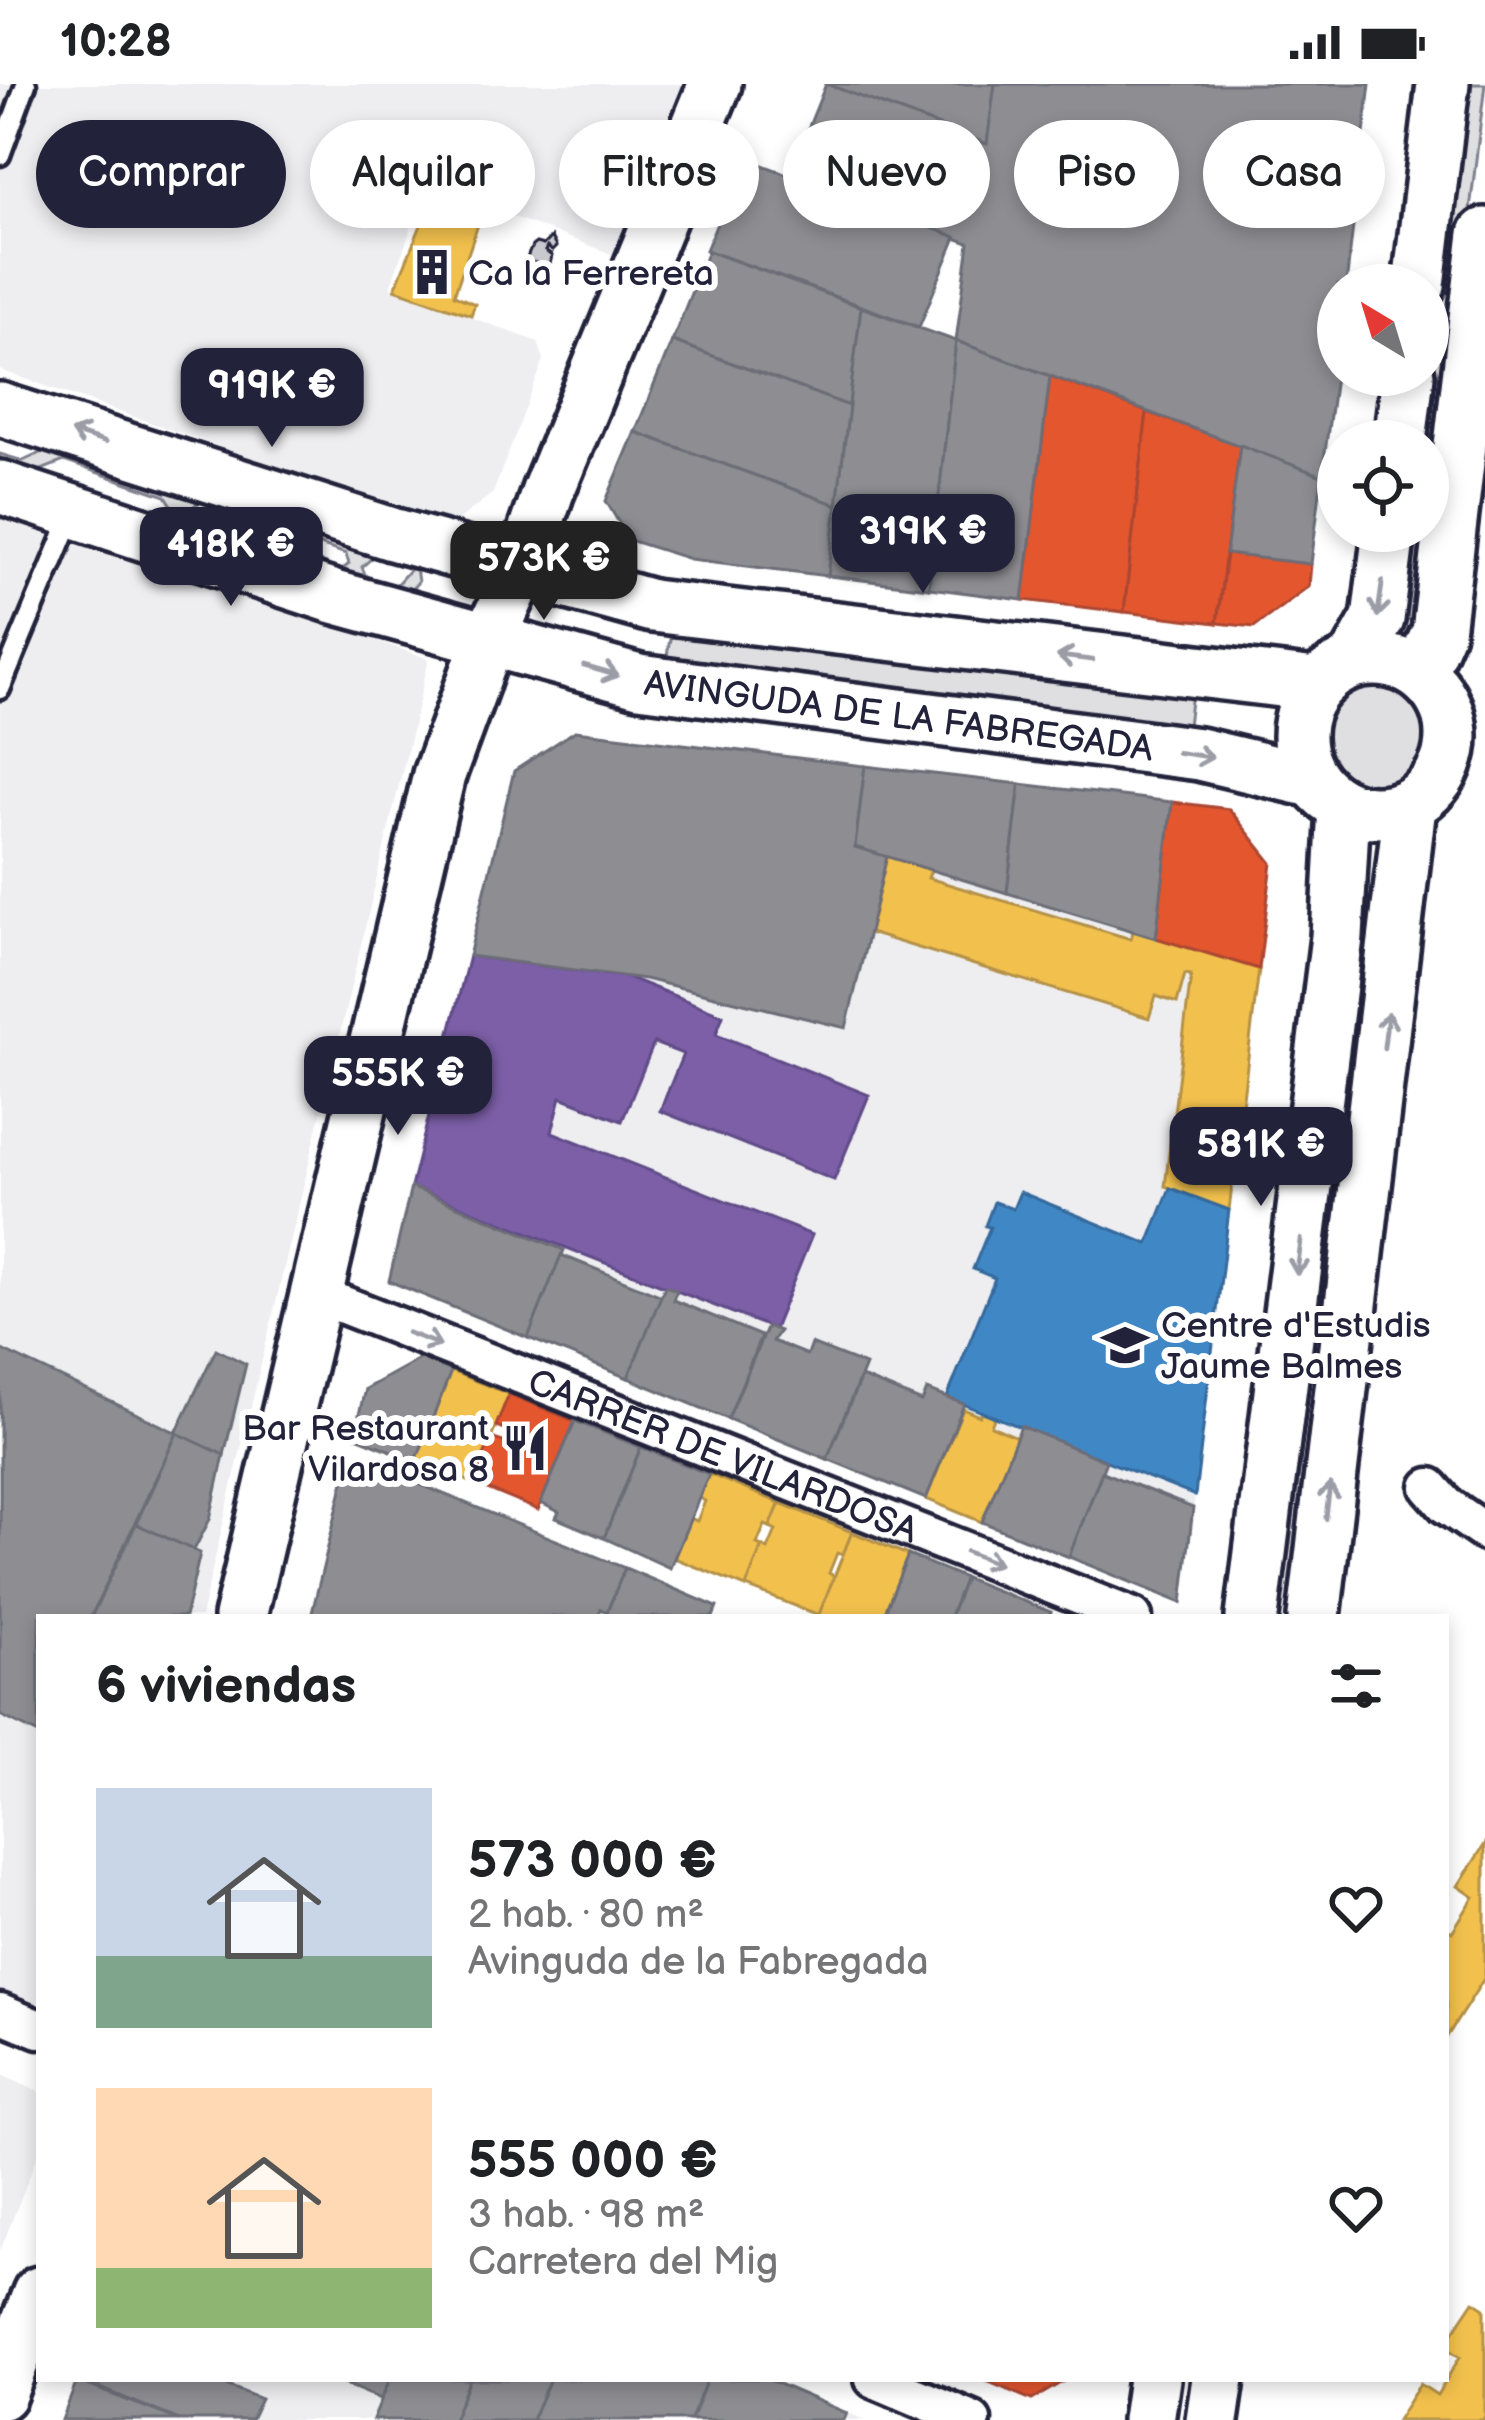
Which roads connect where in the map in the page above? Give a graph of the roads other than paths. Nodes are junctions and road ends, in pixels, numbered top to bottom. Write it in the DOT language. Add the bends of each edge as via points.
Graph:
graph roads {
  1 [pos="26,84"];
  2 [pos="715,84"];
  3 [pos="1444,84"];
  4 [pos="0,155"];
  5 [pos="1485,234"];
  6 [pos="1422,264"];
  7 [pos="0,409"];
  8 [pos="0,487"];
  9 [pos="74,512"];
  10 [pos="1386,552"];
  11 [pos="521,570"];
  12 [pos="489,639"];
  13 [pos="1335,674"];
  14 [pos="1420,674"];
  15 [pos="0,689"];
  16 [pos="1328,794"];
  17 [pos="1410,806"];
  18 [pos="316,1294"];
  19 [pos="1430,1487"];
  20 [pos="1485,1532"];
  21 [pos="241,1614"];
  22 [pos="1125,1614"];
  23 [pos="1252,1614"];
  24 [pos="1314,1614"];
  25 [pos="0,2013"];
  26 [pos="36,2029"];
  27 [pos="36,2301"];
  28 [pos="881,2382"];
  29 [pos="1154,2382"];
  30 [pos="1218,2382"];
  31 [pos="0,2394"];
  32 [pos="972,2420"];
  33 [pos="1148,2420"];
  34 [pos="1212,2420"];
  1 -- 4 [label="lane"];
  2 -- 11 [label="street"];
  3 -- 6 [label="street"];
  5 -- 14 [label="street" via="1438,632"];
  11 -- 7 [label="street, AVINGUDA DE LA FABREGADA, one-way"];
  8 -- 9 [label="street, AVINGUDA DE LA FABREGADA"];
  9 -- 12 [label="street, AVINGUDA DE LA FABREGADA"];
  9 -- 15 [label="lane"];
  10 -- 13 [label="street, one-way" via="1378,619"];
  11 -- 12 [label="street"];
  13 -- 11 [label="street, AVINGUDA DE LA FABREGADA, one-way" via="652,606"];
  12 -- 16 [label="street, AVINGUDA DE LA FABREGADA, one-way" via="639,681 1199,754"];
  12 -- 18 [label="street" via="440,775"];
  13 -- 14 [label="street" via="1388,660"];
  13 -- 16 [label="street" via="1300,716 1299,746"];
  14 -- 17 [label="street" via="1444,704 1451,746 1431,790"];
  16 -- 17 [label="street" via="1373,813"];
  16 -- 23 [label="street, one-way" via="1337,938"];
  24 -- 17 [label="street, one-way"];
  18 -- 21 [label="street"];
  18 -- 22 [label="street, CARRER DE VILARDOSA, one-way"];
  19 -- 20 [label="street"];
  25 -- 26 [label="street"];
  27 -- 31 [label="street"];
  28 -- 32 [label="street"];
  29 -- 33 [label="street"];
  30 -- 34 [label="street"];
}
